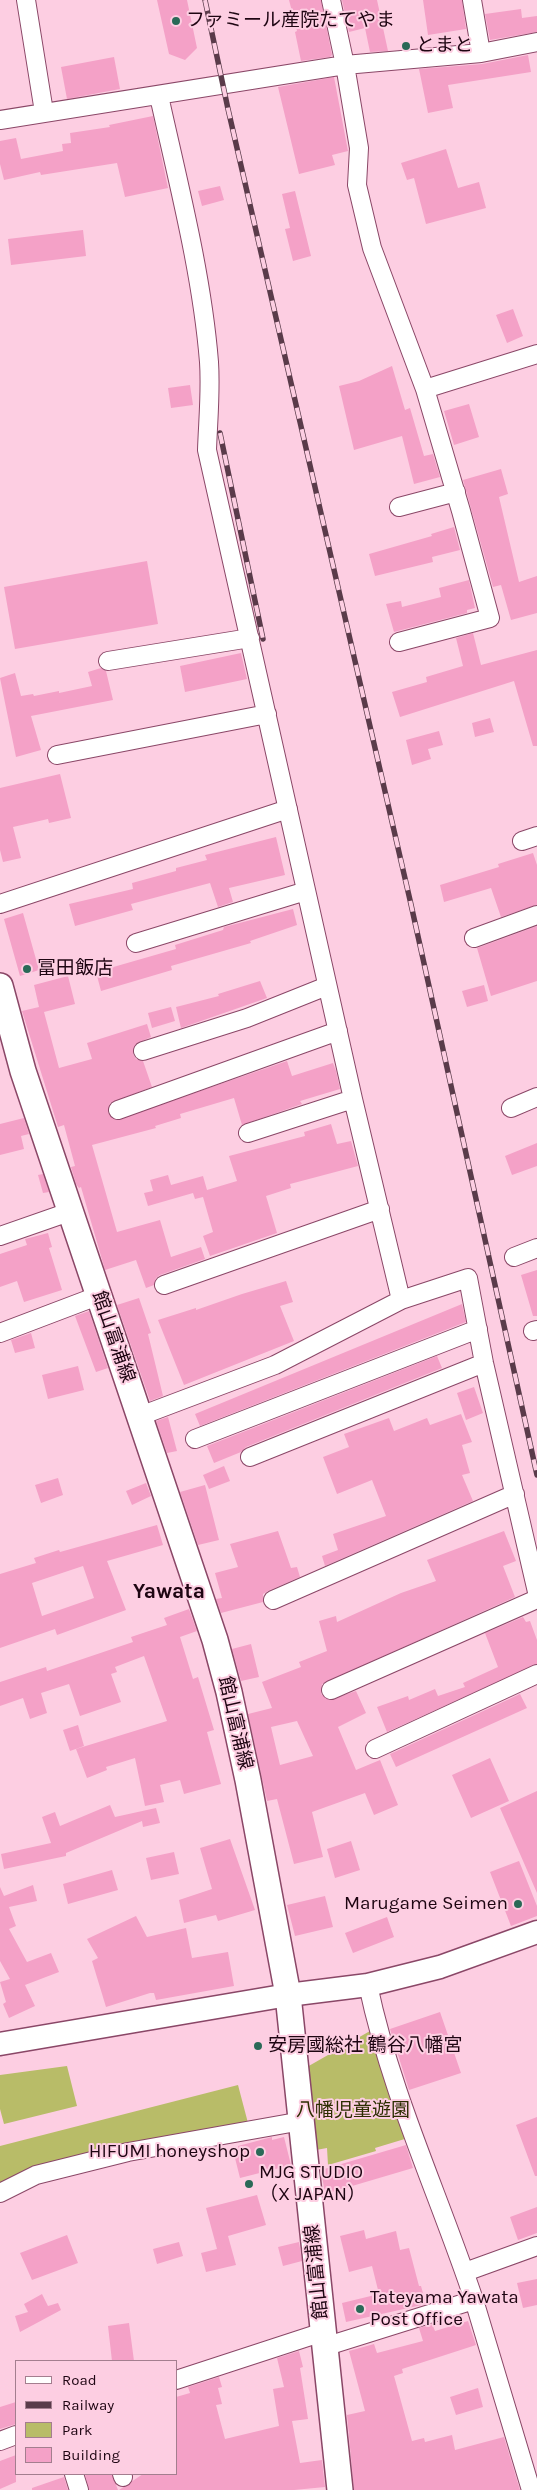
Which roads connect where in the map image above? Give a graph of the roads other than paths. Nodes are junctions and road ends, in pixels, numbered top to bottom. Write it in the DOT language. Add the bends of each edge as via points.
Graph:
graph roads {
  1 [pos="26,0"];
  2 [pos="331,0"];
  3 [pos="472,0"];
  4 [pos="537,42"];
  5 [pos="482,53"];
  6 [pos="345,65"];
  7 [pos="159,96"];
  8 [pos="44,112"];
  9 [pos="0,120"];
  10 [pos="537,354"];
  11 [pos="425,389"];
  12 [pos="456,492"];
  13 [pos="399,506"];
  14 [pos="250,638"];
  15 [pos="399,642"];
  16 [pos="108,661"];
  17 [pos="267,714"];
  18 [pos="57,755"];
  19 [pos="288,809"];
  20 [pos="306,891"];
  21 [pos="0,904"];
  22 [pos="537,915"];
  23 [pos="474,938"];
  24 [pos="136,944"];
  25 [pos="328,986"];
  26 [pos="2,999"];
  27 [pos="338,1031"];
  28 [pos="143,1052"];
  29 [pos="537,1097"];
  30 [pos="352,1099"];
  31 [pos="511,1108"];
  32 [pos="118,1110"];
  33 [pos="248,1132"];
  34 [pos="380,1209"];
  35 [pos="69,1212"];
  36 [pos="0,1236"];
  37 [pos="537,1248"];
  38 [pos="514,1257"];
  39 [pos="164,1285"];
  40 [pos="100,1295"];
  41 [pos="401,1300"];
  42 [pos="478,1329"];
  43 [pos="0,1333"];
  44 [pos="484,1363"];
  45 [pos="140,1416"];
  46 [pos="195,1439"];
  47 [pos="250,1457"];
  48 [pos="515,1494"];
  49 [pos="537,1592"];
  50 [pos="537,1599"];
  51 [pos="273,1600"];
  52 [pos="537,1674"];
  53 [pos="331,1690"];
  54 [pos="375,1749"];
  55 [pos="537,1932"];
  56 [pos="368,1985"];
  57 [pos="288,1995"];
  58 [pos="0,2044"];
  59 [pos="302,2121"];
  60 [pos="0,2194"];
  61 [pos="537,2246"];
  62 [pos="464,2272"];
  63 [pos="474,2300"];
  64 [pos="324,2339"];
  65 [pos="178,2379"];
  66 [pos="15,2435"];
  67 [pos="0,2441"];
  68 [pos="74,2475"];
  69 [pos="79,2490"];
  70 [pos="340,2490"];
  71 [pos="531,2490"];
  1 -- 8 [label="street"];
  2 -- 6 [label="street"];
  3 -- 5 [label="street"];
  4 -- 5 [label="street"];
  5 -- 6 [label="street"];
  6 -- 7 [label="street"];
  6 -- 11 [label="street" via="359,148 357,185 372,248"];
  7 -- 8 [label="street"];
  7 -- 14 [label="street" via="206,332 209,364 206,450"];
  8 -- 9 [label="street"];
  10 -- 11 [label="street"];
  11 -- 12 [label="street"];
  12 -- 13 [label="street"];
  12 -- 15 [label="street" via="490,618"];
  14 -- 16 [label="street"];
  14 -- 17 [label="street"];
  17 -- 18 [label="street"];
  17 -- 19 [label="street"];
  19 -- 20 [label="street"];
  19 -- 21 [label="street"];
  20 -- 24 [label="street"];
  20 -- 25 [label="street"];
  22 -- 23 [label="street"];
  25 -- 27 [label="street"];
  25 -- 28 [label="street" via="247,1018"];
  26 -- 35 [label="main road, 館山富浦線"];
  27 -- 30 [label="street"];
  27 -- 32 [label="street"];
  29 -- 31 [label="street"];
  30 -- 33 [label="street"];
  30 -- 34 [label="street"];
  34 -- 39 [label="street"];
  34 -- 41 [label="street"];
  35 -- 36 [label="street"];
  35 -- 40 [label="main road, 館山富浦線"];
  37 -- 38 [label="street"];
  40 -- 43 [label="street"];
  40 -- 45 [label="main road, 館山富浦線"];
  41 -- 42 [label="street" via="468,1278"];
  41 -- 45 [label="street" via="275,1365"];
  42 -- 44 [label="street"];
  42 -- 46 [label="street"];
  44 -- 47 [label="street"];
  44 -- 48 [label="street"];
  45 -- 57 [label="main road, 館山富浦線" via="215,1640 229,1692"];
  48 -- 49 [label="street"];
  48 -- 51 [label="street"];
  50 -- 53 [label="street"];
  52 -- 54 [label="street"];
  55 -- 56 [label="street" via="440,1967"];
  56 -- 57 [label="street"];
  56 -- 62 [label="street" via="375,2018 412,2134"];
  57 -- 58 [label="street"];
  57 -- 59 [label="main road, 館山富浦線"];
  59 -- 60 [label="street" via="128,2152 36,2175"];
  59 -- 64 [label="main road, 館山富浦線"];
  61 -- 62 [label="street"];
  62 -- 63 [label="street"];
  63 -- 64 [label="street"];
  63 -- 71 [label="street"];
  64 -- 65 [label="street"];
  64 -- 70 [label="main road, 館山富浦線"];
  66 -- 67 [label="street"];
  68 -- 69 [label="street"];
}
